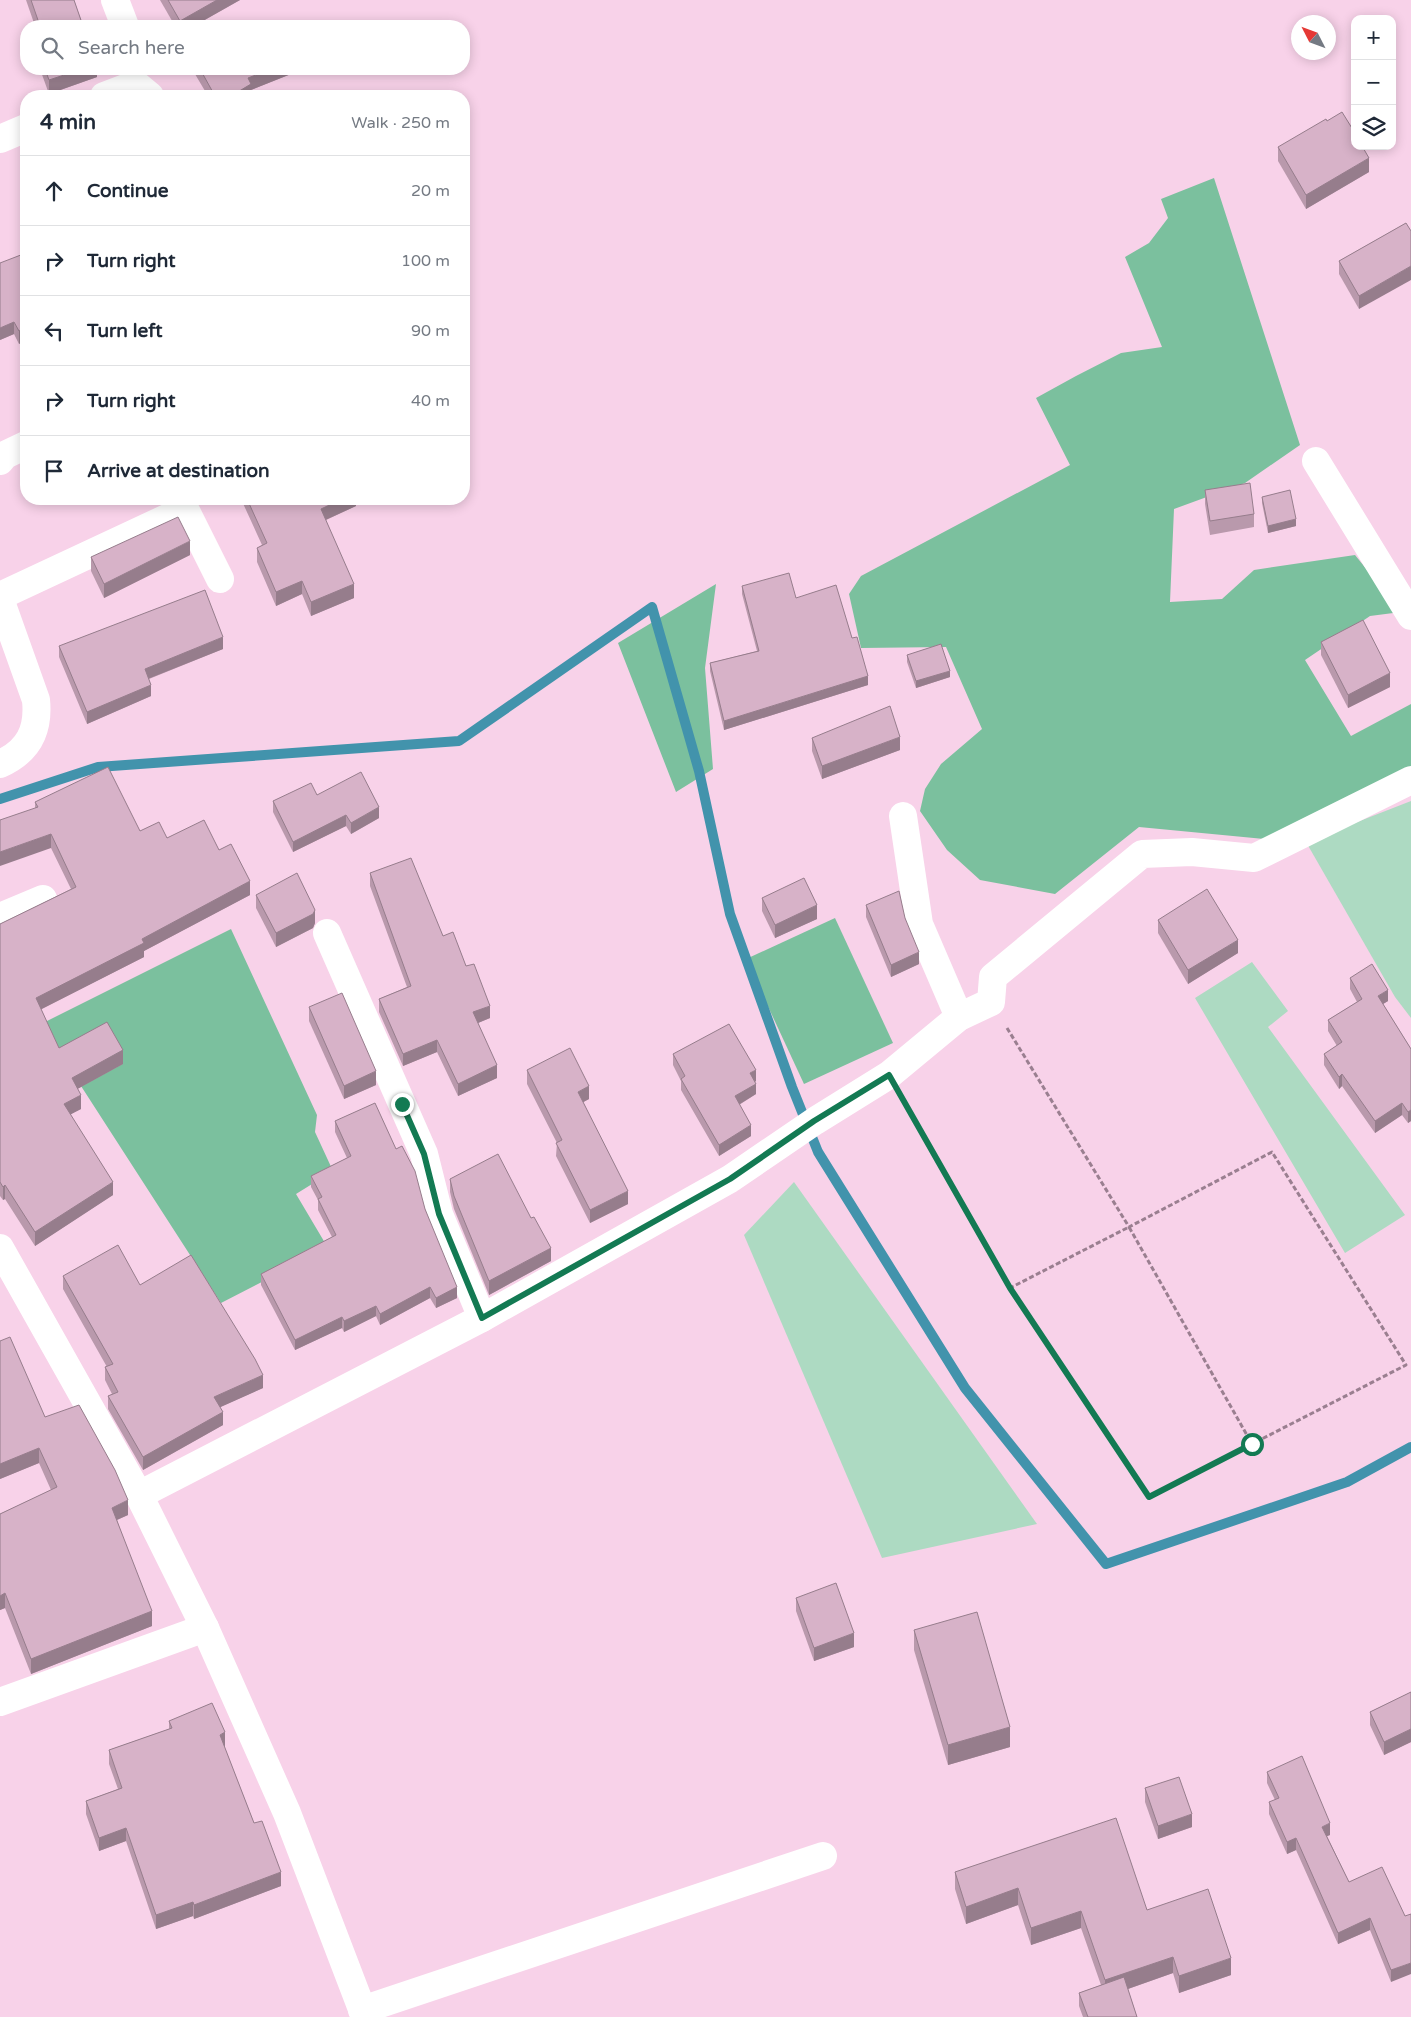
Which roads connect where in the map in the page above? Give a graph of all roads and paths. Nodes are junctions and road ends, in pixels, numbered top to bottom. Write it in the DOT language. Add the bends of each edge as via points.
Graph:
graph roads {
  1 [pos="115,0"];
  2 [pos="123,20"];
  3 [pos="141,84"];
  4 [pos="120,90"];
  5 [pos="20,131"];
  6 [pos="0,139"];
  7 [pos="20,448"];
  8 [pos="0,460"];
  9 [pos="1316,462"];
  10 [pos="180,505"];
  11 [pos="183,505"];
  12 [pos="220,579"];
  13 [pos="0,597"];
  14 [pos="1411,616"];
  15 [pos="0,764"];
  16 [pos="1411,780"];
  17 [pos="902,816"];
  18 [pos="43,899"];
  19 [pos="0,917"];
  20 [pos="327,933"];
  21 [pos="991,1002"];
  22 [pos="959,1017"];
  23 [pos="889,1075"];
  24 [pos="1129,1227"];
  25 [pos="0,1248"];
  26 [pos="1010,1288"];
  27 [pos="482,1318"];
  28 [pos="1252,1444"];
  29 [pos="139,1495"];
  30 [pos="205,1628"];
  31 [pos="0,1702"];
  32 [pos="823,1856"];
  33 [pos="364,2013"];
  1 -- 2 [label="street"];
  3 -- 4 [label="street"];
  5 -- 6 [label="street"];
  7 -- 8 [label="street"];
  9 -- 14 [label="street"];
  10 -- 13 [label="street"];
  11 -- 12 [label="street"];
  13 -- 15 [label="street" via="36,700 38,716 35,730 25,746"];
  16 -- 21 [label="street" via="1254,858 1192,852 1142,854 993,977"];
  17 -- 22 [label="street" via="919,924"];
  18 -- 19 [label="street"];
  20 -- 27 [label="street" via="424,1154 439,1214"];
  21 -- 22 [label="street"];
  21 -- 24 [label="path"];
  22 -- 23 [label="street"];
  23 -- 26 [label="path"];
  23 -- 27 [label="street" via="730,1179"];
  24 -- 26 [label="path"];
  24 -- 28 [label="path"];
  24 -- 28 [label="path" via="1272,1152 1406,1365"];
  25 -- 29 [label="street"];
  26 -- 28 [label="path" via="1149,1497"];
  27 -- 29 [label="street"];
  29 -- 30 [label="street"];
  30 -- 31 [label="street"];
  30 -- 33 [label="street" via="287,1813"];
  32 -- 33 [label="street"];
}
